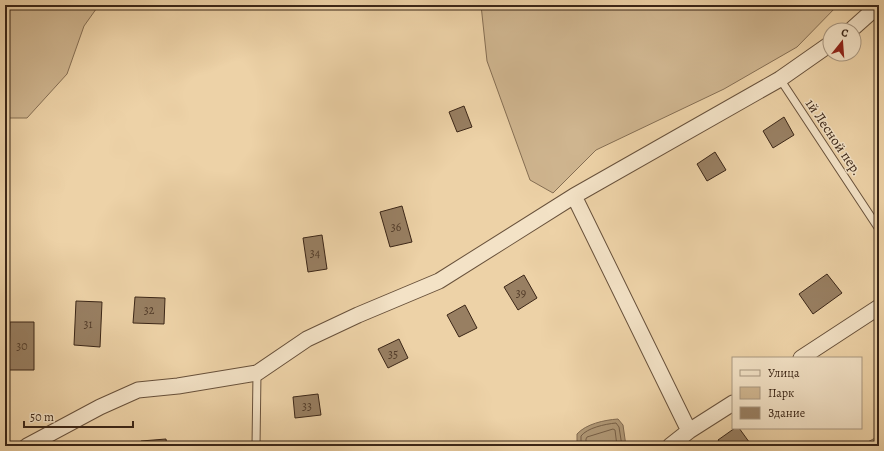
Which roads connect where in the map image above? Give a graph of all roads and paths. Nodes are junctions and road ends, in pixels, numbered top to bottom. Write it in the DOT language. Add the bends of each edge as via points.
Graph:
graph roads {
  1 [pos="879,5"];
  2 [pos="860,22"];
  3 [pos="822,50"];
  4 [pos="780,79"];
  5 [pos="574,196"];
  6 [pos="879,229"];
  7 [pos="879,307"];
  8 [pos="803,357"];
  9 [pos="257,373"];
  10 [pos="732,404"];
  11 [pos="689,431"];
  12 [pos="27,446"];
  13 [pos="256,446"];
  14 [pos="670,446"];
  1 -- 2 [label="street"];
  3 -- 4 [label="street"];
  4 -- 5 [label="street"];
  4 -- 6 [label="lane, 1й Лесной пер."];
  5 -- 9 [label="street" via="439,281 307,339"];
  5 -- 11 [label="street"];
  7 -- 8 [label="street"];
  9 -- 12 [label="street" via="138,390"];
  9 -- 13 [label="lane"];
  10 -- 11 [label="street"];
  11 -- 14 [label="street"];
}
